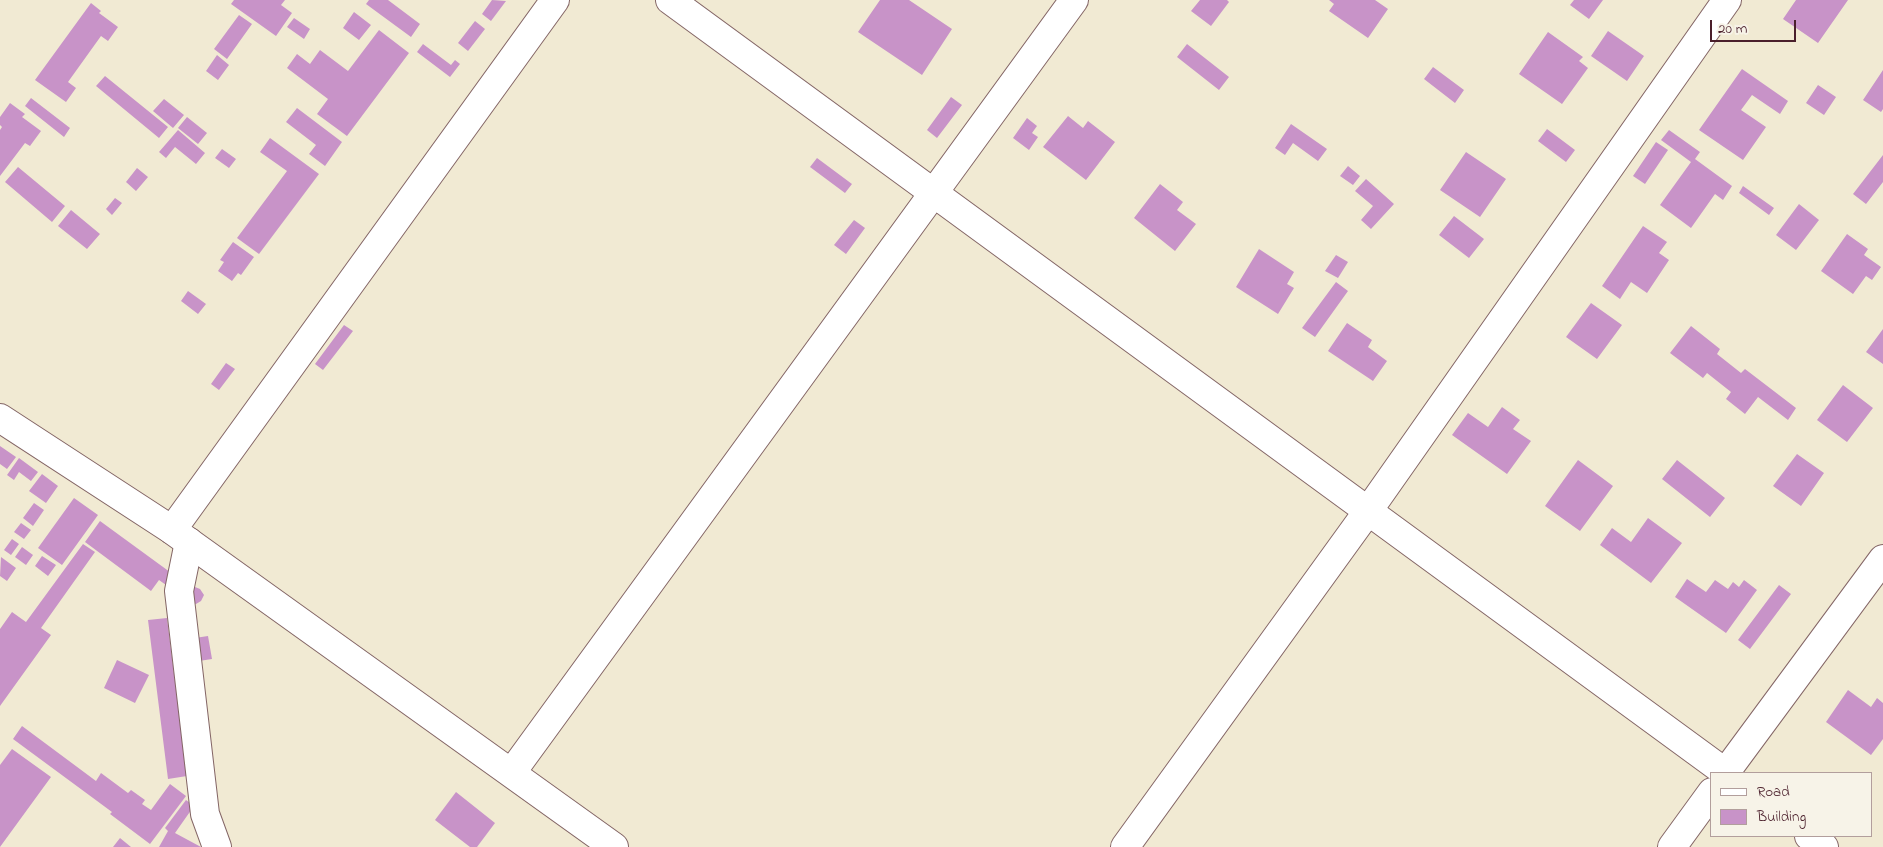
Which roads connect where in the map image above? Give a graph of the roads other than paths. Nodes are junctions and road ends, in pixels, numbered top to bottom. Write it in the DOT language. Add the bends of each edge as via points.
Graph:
graph roads {
  1 [pos="555,0"];
  2 [pos="670,0"];
  3 [pos="1074,0"];
  4 [pos="1727,0"];
  5 [pos="933,193"];
  6 [pos="0,418"];
  7 [pos="1368,511"];
  8 [pos="181,536"];
  9 [pos="1883,559"];
  10 [pos="512,772"];
  11 [pos="1725,772"];
  12 [pos="1727,772"];
  13 [pos="1710,795"];
  14 [pos="1810,837"];
  15 [pos="218,847"];
  16 [pos="614,847"];
  17 [pos="1125,847"];
  18 [pos="1672,847"];
  19 [pos="1824,847"];
  1 -- 8 [label="street"];
  2 -- 5 [label="street"];
  3 -- 5 [label="street"];
  4 -- 7 [label="street"];
  5 -- 7 [label="street"];
  5 -- 10 [label="street"];
  6 -- 8 [label="street"];
  7 -- 11 [label="street"];
  7 -- 17 [label="street"];
  8 -- 10 [label="street"];
  8 -- 15 [label="street" via="179,592 205,814"];
  9 -- 12 [label="street"];
  10 -- 16 [label="street"];
  13 -- 18 [label="street"];
  14 -- 19 [label="street"];
}
